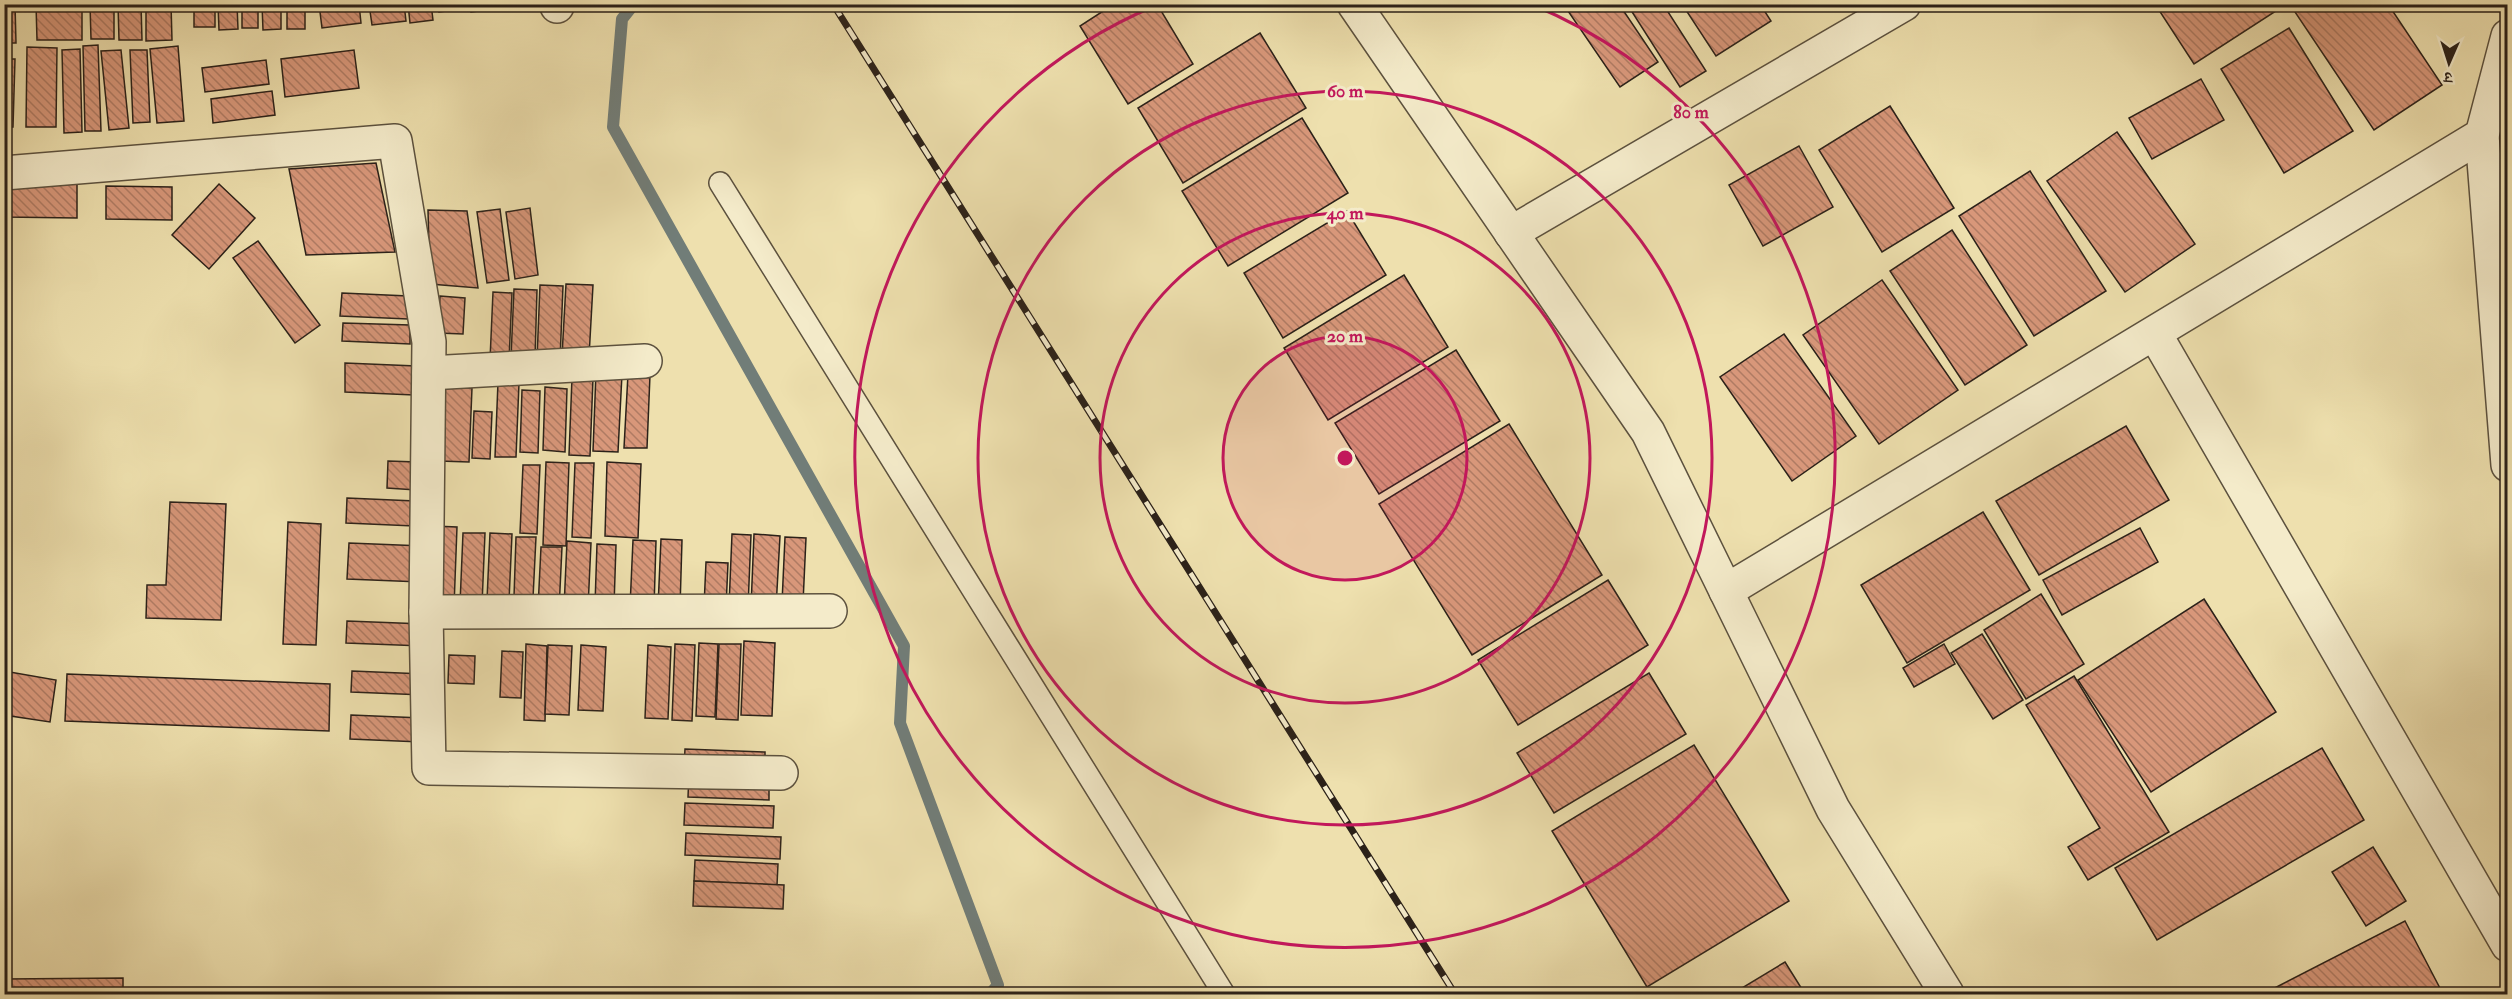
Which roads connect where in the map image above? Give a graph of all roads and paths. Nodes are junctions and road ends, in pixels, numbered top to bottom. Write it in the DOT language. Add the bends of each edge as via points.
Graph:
graph roads {
  1 [pos="1354,4"];
  2 [pos="1904,4"];
  3 [pos="2505,46"];
  4 [pos="2482,135"];
  5 [pos="4,172"];
  6 [pos="720,183"];
  7 [pos="1511,233"];
  8 [pos="2155,334"];
  9 [pos="645,362"];
  10 [pos="429,373"];
  11 [pos="2508,465"];
  12 [pos="1726,591"];
  13 [pos="830,611"];
  14 [pos="426,612"];
  15 [pos="781,773"];
  16 [pos="2508,945"];
  17 [pos="1224,994"];
  18 [pos="1947,994"];
  1 -- 7 [label="street"];
  2 -- 7 [label="street"];
  3 -- 4 [label="street"];
  4 -- 8 [label="street"];
  4 -- 11 [label="street"];
  5 -- 10 [label="street" via="395,141 429,342"];
  6 -- 17 [label="lane"];
  7 -- 12 [label="street" via="1648,432"];
  8 -- 12 [label="street"];
  8 -- 16 [label="street"];
  9 -- 10 [label="street"];
  10 -- 14 [label="street"];
  12 -- 18 [label="street" via="1833,809"];
  13 -- 14 [label="street"];
  14 -- 15 [label="street" via="429,768"];
}
